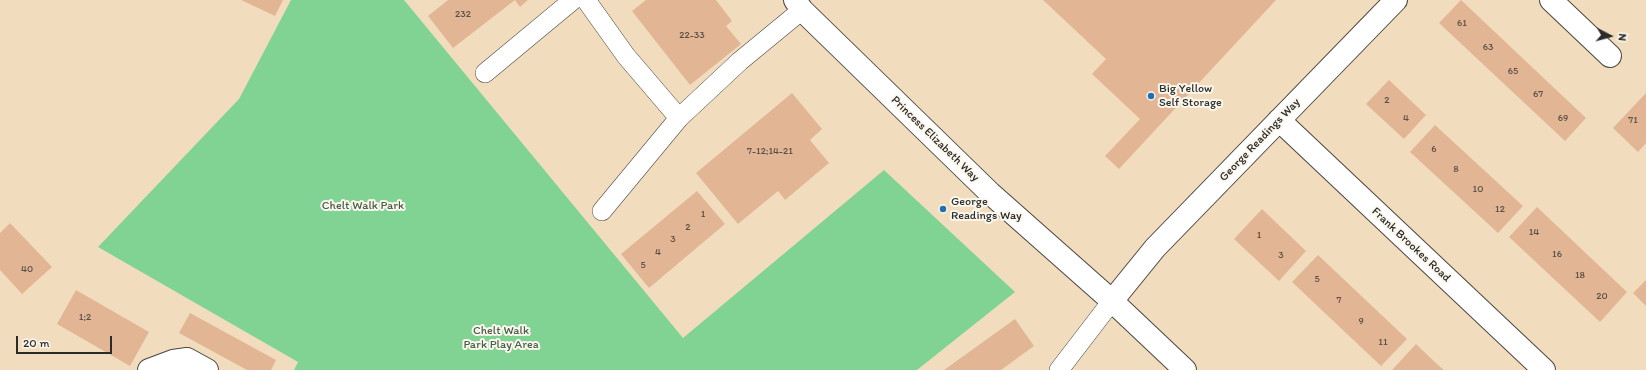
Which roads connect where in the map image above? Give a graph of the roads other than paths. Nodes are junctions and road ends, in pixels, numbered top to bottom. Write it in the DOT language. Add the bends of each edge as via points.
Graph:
graph roads {
  1 [pos="573,0"];
  2 [pos="586,0"];
  3 [pos="1396,0"];
  4 [pos="1551,0"];
  5 [pos="798,5"];
  6 [pos="1610,56"];
  7 [pos="485,73"];
  8 [pos="679,118"];
  9 [pos="1279,120"];
  10 [pos="602,211"];
  11 [pos="1112,301"];
  12 [pos="1068,367"];
  13 [pos="149,370"];
  14 [pos="207,370"];
  15 [pos="1185,370"];
  16 [pos="1544,370"];
  1 -- 7 [label="lane"];
  2 -- 8 [label="lane" via="626,56"];
  3 -- 9 [label="street, George Readings Way"];
  4 -- 6 [label="street"];
  5 -- 8 [label="lane"];
  5 -- 11 [label="street, Princess Elizabeth Way" via="990,192"];
  8 -- 10 [label="lane"];
  9 -- 11 [label="street, George Readings Way" via="1155,248"];
  9 -- 16 [label="street, Frank Brookes Road"];
  11 -- 12 [label="lane"];
  11 -- 15 [label="street, Princess Elizabeth Way"];
  13 -- 14 [label="street" via="187,359"];
}
